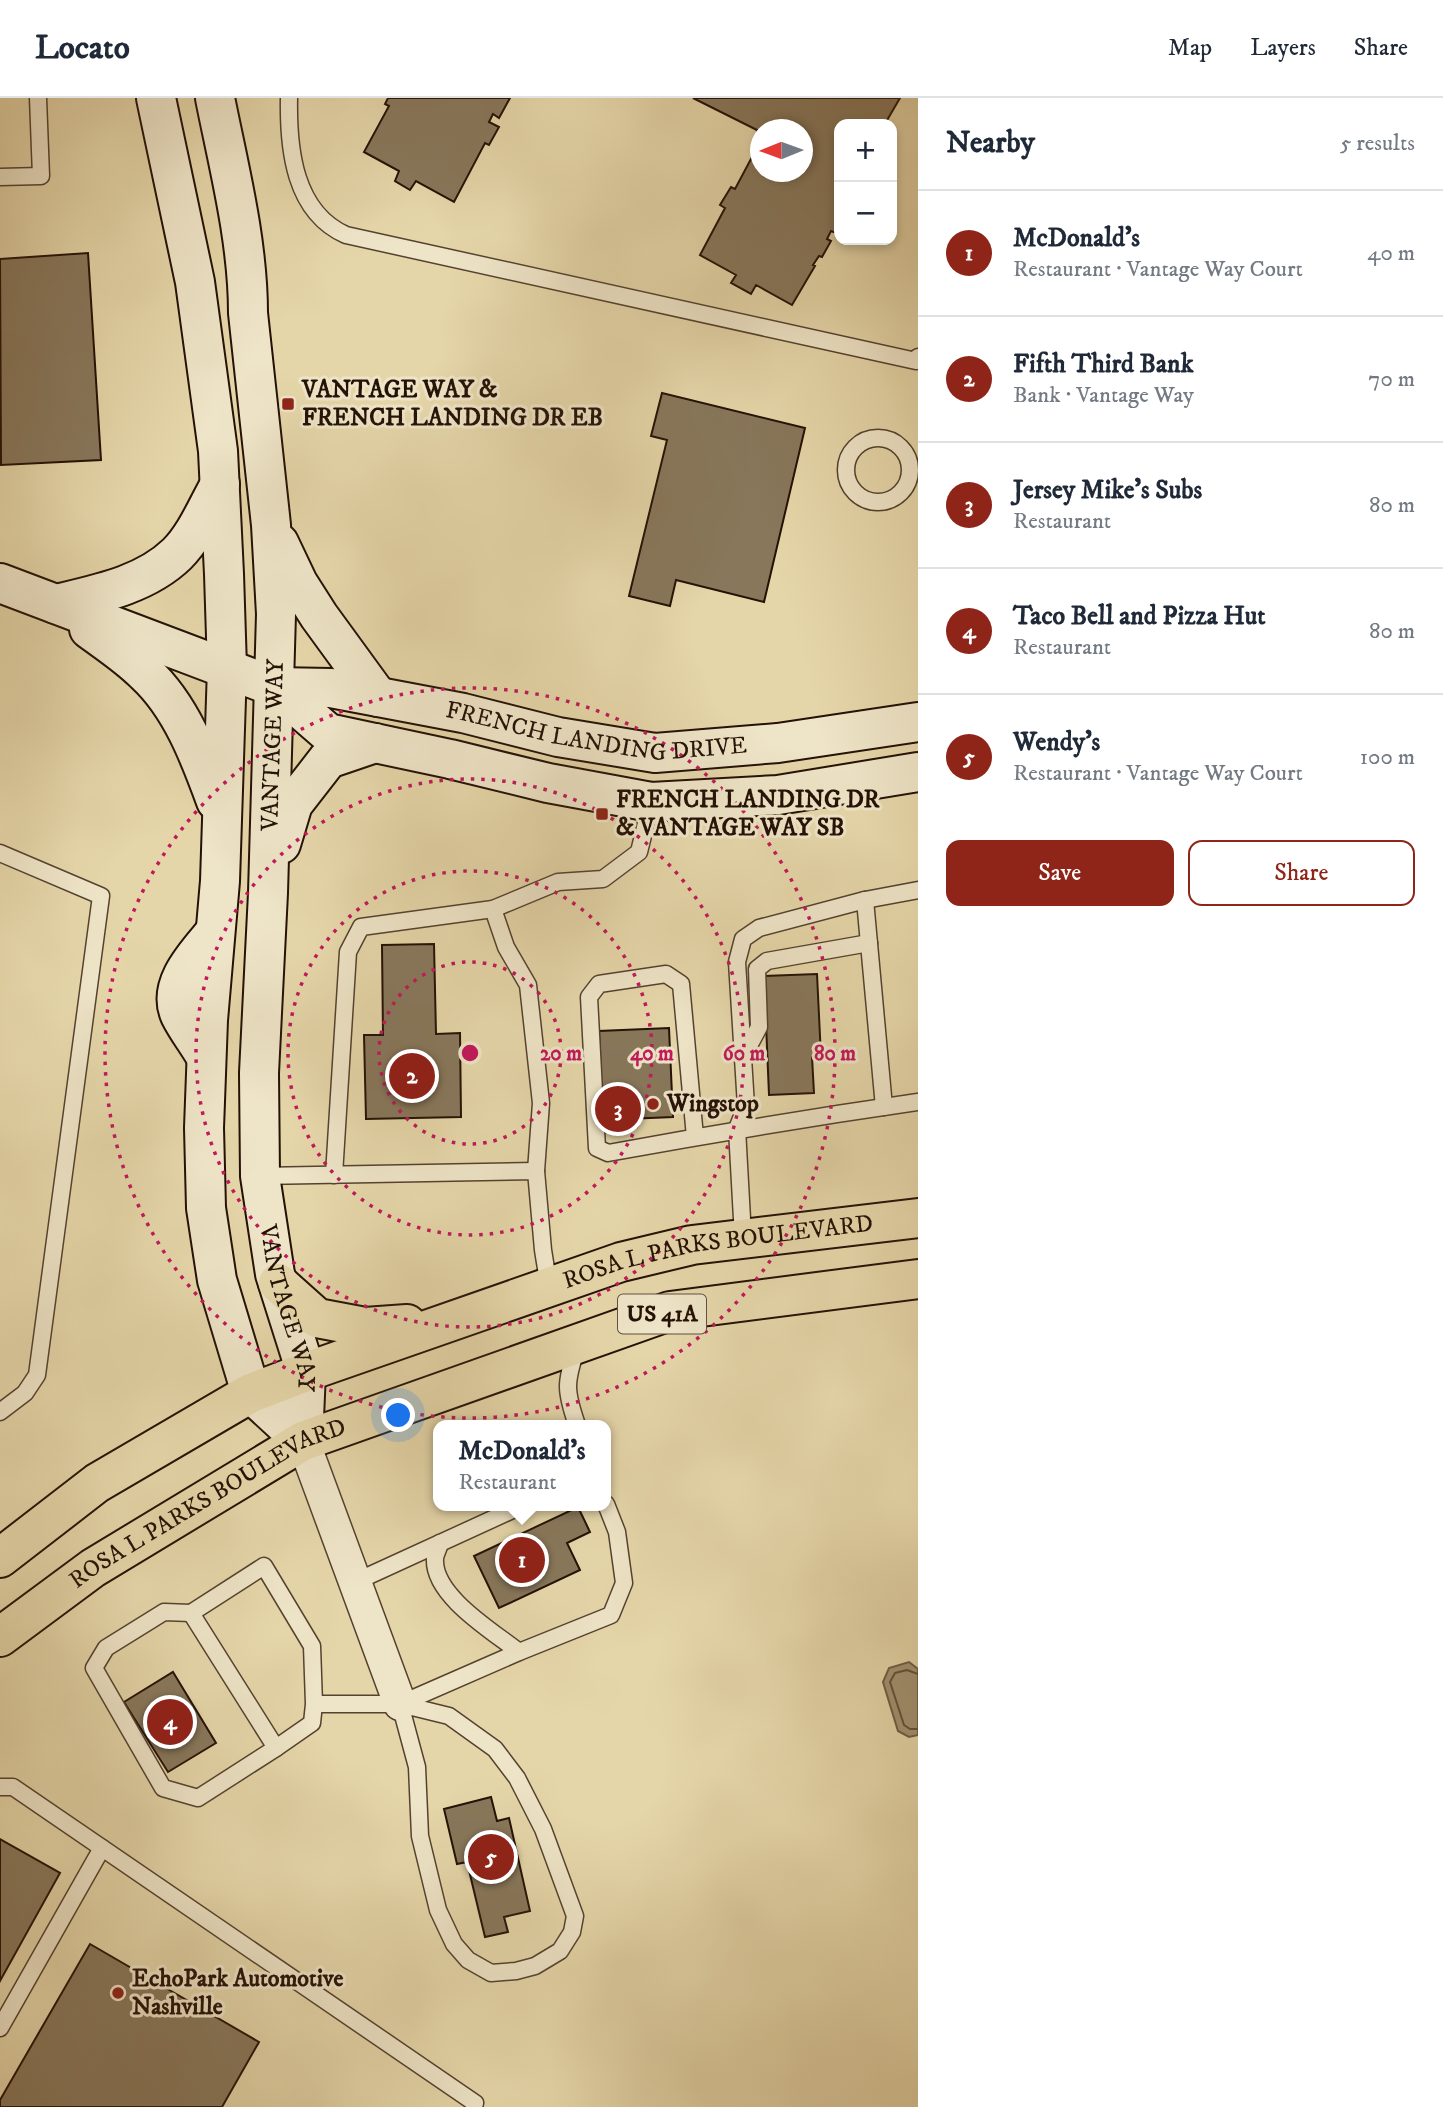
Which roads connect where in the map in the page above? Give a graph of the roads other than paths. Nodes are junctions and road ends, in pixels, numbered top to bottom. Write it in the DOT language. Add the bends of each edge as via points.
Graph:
graph roads {
  1 [pos="38,98"];
  2 [pos="156,98"];
  3 [pos="215,98"];
  4 [pos="289,98"];
  5 [pos="0,177"];
  6 [pos="918,358"];
  7 [pos="220,484"];
  8 [pos="873,502"];
  9 [pos="271,525"];
  10 [pos="0,583"];
  11 [pos="56,604"];
  12 [pos="228,668"];
  13 [pos="275,687"];
  14 [pos="378,697"];
  15 [pos="918,722"];
  16 [pos="374,743"];
  17 [pos="656,753"];
  18 [pos="918,772"];
  19 [pos="651,802"];
  20 [pos="222,816"];
  21 [pos="0,853"];
  22 [pos="918,890"];
  23 [pos="268,893"];
  24 [pos="864,900"];
  25 [pos="493,909"];
  26 [pos="869,943"];
  27 [pos="743,1057"];
  28 [pos="918,1102"];
  29 [pos="884,1107"];
  30 [pos="737,1129"];
  31 [pos="695,1137"];
  32 [pos="536,1171"];
  33 [pos="334,1175"];
  34 [pos="260,1176"];
  35 [pos="918,1217"];
  36 [pos="743,1237"];
  37 [pos="918,1279"];
  38 [pos="278,1283"];
  39 [pos="550,1287"];
  40 [pos="455,1320"];
  41 [pos="579,1343"];
  42 [pos="306,1371"];
  43 [pos="251,1393"];
  44 [pos="0,1412"];
  45 [pos="575,1420"];
  46 [pos="303,1441"];
  47 [pos="511,1511"];
  48 [pos="609,1511"];
  49 [pos="440,1544"];
  50 [pos="0,1558"];
  51 [pos="355,1582"];
  52 [pos="191,1614"];
  53 [pos="0,1637"];
  54 [pos="519,1652"];
  55 [pos="314,1704"];
  56 [pos="400,1704"];
  57 [pos="276,1748"];
  58 [pos="0,1787"];
  59 [pos="102,1848"];
  60 [pos="0,2028"];
  61 [pos="474,2107"];
  1 -- 5 [label="lane" via="41,176"];
  2 -- 7 [label="street, VANTAGE WAY" via="195,282"];
  3 -- 9 [label="street, VANTAGE WAY" via="248,284"];
  4 -- 6 [label="lane" via="291,145 302,189 321,219 346,235"];
  7 -- 11 [label="street" via="190,538 155,572 109,591"];
  7 -- 12 [label="street, VANTAGE WAY"];
  8 -- 8 [label="lane" via="895,498 910,478 905,452 882,438 860,443 846,465 850,488"];
  9 -- 13 [label="street, VANTAGE WAY"];
  9 -- 14 [label="street" via="298,583"];
  10 -- 11 [label="street, FRENCH LANDING DRIVE"];
  11 -- 12 [label="street, FRENCH LANDING DRIVE"];
  11 -- 20 [label="street" via="146,673 168,700 200,757"];
  12 -- 13 [label="street, FRENCH LANDING DRIVE"];
  12 -- 20 [label="street, VANTAGE WAY"];
  13 -- 14 [label="street, FRENCH LANDING DRIVE" via="331,688"];
  13 -- 16 [label="street, FRENCH LANDING DRIVE" via="328,733"];
  13 -- 23 [label="street, VANTAGE WAY"];
  14 -- 17 [label="street, FRENCH LANDING DRIVE" via="558,737"];
  15 -- 17 [label="street, FRENCH LANDING DRIVE" via="778,743"];
  16 -- 19 [label="street, FRENCH LANDING DRIVE"];
  16 -- 23 [label="street" via="328,759 293,804"];
  17 -- 19 [label="street"];
  18 -- 19 [label="street, FRENCH LANDING DRIVE" via="778,795"];
  19 -- 25 [label="lane" via="639,852 603,879 558,882"];
  20 -- 43 [label="street, VANTAGE WAY" via="206,1057 206,1208 217,1280"];
  21 -- 44 [label="lane" via="101,896 37,1375 24,1393"];
  22 -- 24 [label="lane"];
  23 -- 34 [label="street, VANTAGE WAY" via="259,1073"];
  24 -- 26 [label="lane"];
  24 -- 27 [label="lane" via="759,928 743,939 737,962"];
  25 -- 32 [label="lane" via="506,947 528,985 541,1103"];
  25 -- 33 [label="lane" via="360,927 348,952"];
  26 -- 27 [label="lane" via="767,961 757,970 759,1027"];
  26 -- 29 [label="lane"];
  27 -- 30 [label="lane" via="746,1106"];
  28 -- 29 [label="lane"];
  29 -- 30 [label="lane"];
  30 -- 31 [label="lane"];
  30 -- 36 [label="lane"];
  31 -- 31 [label="lane" via="608,1153 597,1148 589,998 599,984 666,974 681,984"];
  32 -- 33 [label="lane"];
  32 -- 39 [label="lane"];
  33 -- 34 [label="lane"];
  34 -- 38 [label="street, VANTAGE WAY"];
  35 -- 36 [label="main road, ROSA L PARKS BOULEVARD / US 41A"];
  36 -- 39 [label="main road, ROSA L PARKS BOULEVARD / US 41A" via="621,1262"];
  37 -- 41 [label="main road, ROSA L PARKS BOULEVARD / US 41A" via="670,1311"];
  38 -- 40 [label="main road" via="317,1318 327,1321 365,1327"];
  38 -- 42 [label="street, VANTAGE WAY"];
  39 -- 40 [label="main road, ROSA L PARKS BOULEVARD / US 41A"];
  40 -- 42 [label="main road, ROSA L PARKS BOULEVARD / US 41A"];
  41 -- 45 [label="lane" via="567,1396"];
  41 -- 46 [label="main road, ROSA L PARKS BOULEVARD / US 41A"];
  42 -- 43 [label="main road, ROSA L PARKS BOULEVARD / US 41A"];
  42 -- 46 [label="street, VANTAGE WAY"];
  43 -- 46 [label="street, VANTAGE WAY"];
  43 -- 50 [label="main road, ROSA L PARKS BOULEVARD / US 41A" via="97,1483"];
  46 -- 51 [label="street"];
  46 -- 53 [label="main road, ROSA L PARKS BOULEVARD / US 41A" via="93,1568"];
  47 -- 49 [label="lane"];
  48 -- 54 [label="lane" via="617,1532 624,1583 611,1615"];
  49 -- 51 [label="lane"];
  49 -- 54 [label="lane" via="435,1559 438,1576 456,1603"];
  51 -- 56 [label="street"];
  52 -- 55 [label="lane" via="264,1566 312,1646"];
  52 -- 57 [label="lane"];
  52 -- 57 [label="lane" via="164,1612 106,1648 94,1668 163,1788 198,1798"];
  54 -- 56 [label="lane"];
  55 -- 56 [label="lane"];
  55 -- 57 [label="lane" via="312,1723"];
  56 -- 56 [label="lane" via="417,1767 420,1836 438,1910 454,1944 468,1960 491,1973 534,1966 560,1951 572,1933 575,1916 543,1829 517,1778 495,1749 449,1716"];
  58 -- 59 [label="lane" via="13,1787"];
  59 -- 60 [label="lane"];
  59 -- 61 [label="lane" via="475,2103"];
}
